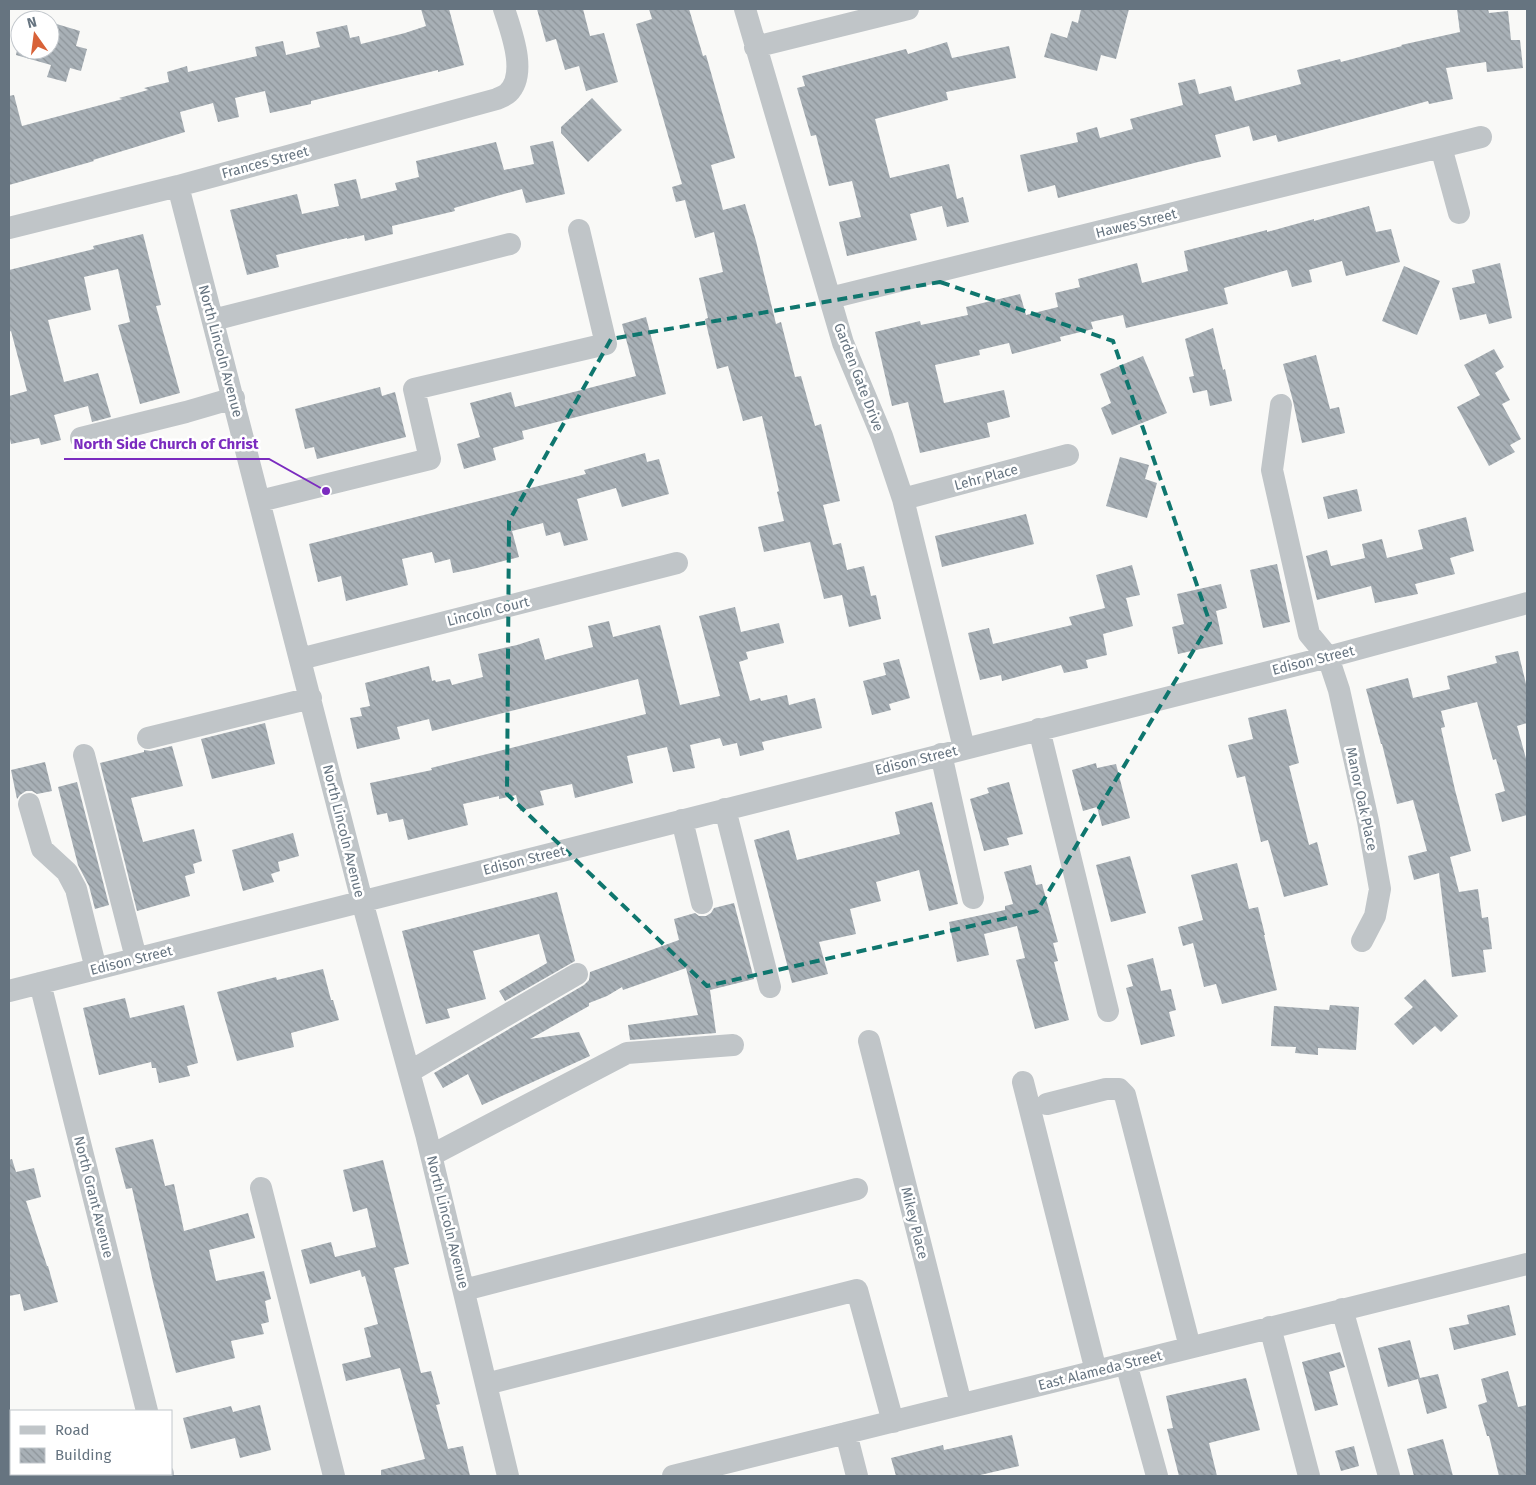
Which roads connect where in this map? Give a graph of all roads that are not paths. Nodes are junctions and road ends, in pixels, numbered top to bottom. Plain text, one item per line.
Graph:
1 (504, 9) edge
2 (744, 9) edge
3 (908, 9) edge
4 (755, 47) junction
5 (1481, 137) dead end
6 (1441, 147) junction
7 (178, 186) junction
8 (1459, 213) dead end
9 (9, 228) edge
10 (579, 230) dead end
11 (510, 244) dead end
12 (830, 298) junction
13 (213, 320) junction
14 (234, 398) junction
15 (1280, 405) dead end
16 (81, 438) dead end
17 (1068, 455) dead end
18 (903, 499) junction
19 (260, 501) junction
20 (676, 563) dead end
21 (1527, 603) edge
22 (1328, 657) junction
23 (300, 659) junction
24 (311, 698) junction
25 (1039, 729) junction
26 (148, 738) dead end
27 (964, 748) junction
28 (941, 754) junction
29 (84, 755) dead end
30 (29, 804) dead end
31 (725, 809) junction
32 (682, 820) junction
33 (973, 898) dead end
34 (362, 901) junction
35 (702, 903) dead end
36 (1362, 941) dead end
37 (136, 958) junction
38 (96, 969) junction
39 (577, 974) dead end
40 (40, 983) junction
41 (770, 987) dead end
42 (9, 991) edge
43 (1108, 1011) dead end
44 (869, 1041) dead end
45 (733, 1045) dead end
46 (409, 1072) junction
47 (1023, 1082) dead end
48 (1046, 1104) dead end
49 (432, 1155) junction
50 (261, 1188) dead end
51 (857, 1189) dead end
52 (1527, 1264) edge
53 (464, 1290) junction
54 (1342, 1309) junction
55 (1270, 1327) junction
56 (1190, 1347) junction
57 (1126, 1363) junction
58 (1096, 1371) junction
59 (486, 1384) junction
60 (961, 1404) junction
61 (147, 1410) edge
62 (892, 1422) junction
63 (846, 1434) junction
64 (334, 1476) edge
65 (508, 1476) edge
66 (673, 1476) edge
67 (857, 1476) edge
68 (1157, 1476) edge
69 (1309, 1476) edge
70 (1389, 1476) edge

1 - 7 street, Frances Street
2 - 4 street, Garden Gate Drive
3 - 4 street
4 - 12 street, Garden Gate Drive
5 - 6 street, Hawes Street
6 - 8 street
6 - 12 street, Hawes Street
7 - 9 street, Frances Street
7 - 13 street, North Lincoln Avenue
10 - 19 street
11 - 13 street
12 - 18 street, Garden Gate Drive
13 - 14 street, North Lincoln Avenue
14 - 16 street
14 - 19 street, North Lincoln Avenue
15 - 22 street
17 - 18 street, Lehr Place
18 - 27 street, Garden Gate Drive
19 - 23 street, North Lincoln Avenue
20 - 23 street, Lincoln Court
21 - 22 street, Edison Street
22 - 25 street, Edison Street
22 - 36 street, Manor Oak Place
23 - 24 street, North Lincoln Avenue
24 - 26 street
24 - 34 street, North Lincoln Avenue
25 - 27 street, Edison Street
25 - 43 street
27 - 28 street, Edison Street
28 - 31 street, Edison Street
28 - 33 street
29 - 37 street
30 - 38 street
31 - 32 street, Edison Street
31 - 41 street
32 - 34 street, Edison Street
32 - 35 street
34 - 37 street, Edison Street
34 - 46 street, North Lincoln Avenue
37 - 38 street, Edison Street
38 - 40 street, Edison Street
39 - 46 street
40 - 42 street, Edison Street
40 - 61 street, North Grant Avenue
44 - 60 street, Mikey Place
45 - 49 street
46 - 49 street, North Lincoln Avenue
47 - 58 street
48 - 56 street
49 - 53 street, North Lincoln Avenue
50 - 64 street
51 - 53 street
52 - 54 street, East Alameda Street
53 - 59 street, North Lincoln Avenue
54 - 55 street, East Alameda Street
54 - 70 street
55 - 56 street, East Alameda Street
55 - 69 street
56 - 57 street, East Alameda Street
57 - 58 street, East Alameda Street
57 - 68 street
58 - 60 street, East Alameda Street
59 - 62 street
59 - 65 street, North Lincoln Avenue
60 - 62 street, East Alameda Street
62 - 63 street, East Alameda Street
63 - 66 street, East Alameda Street
63 - 67 street

